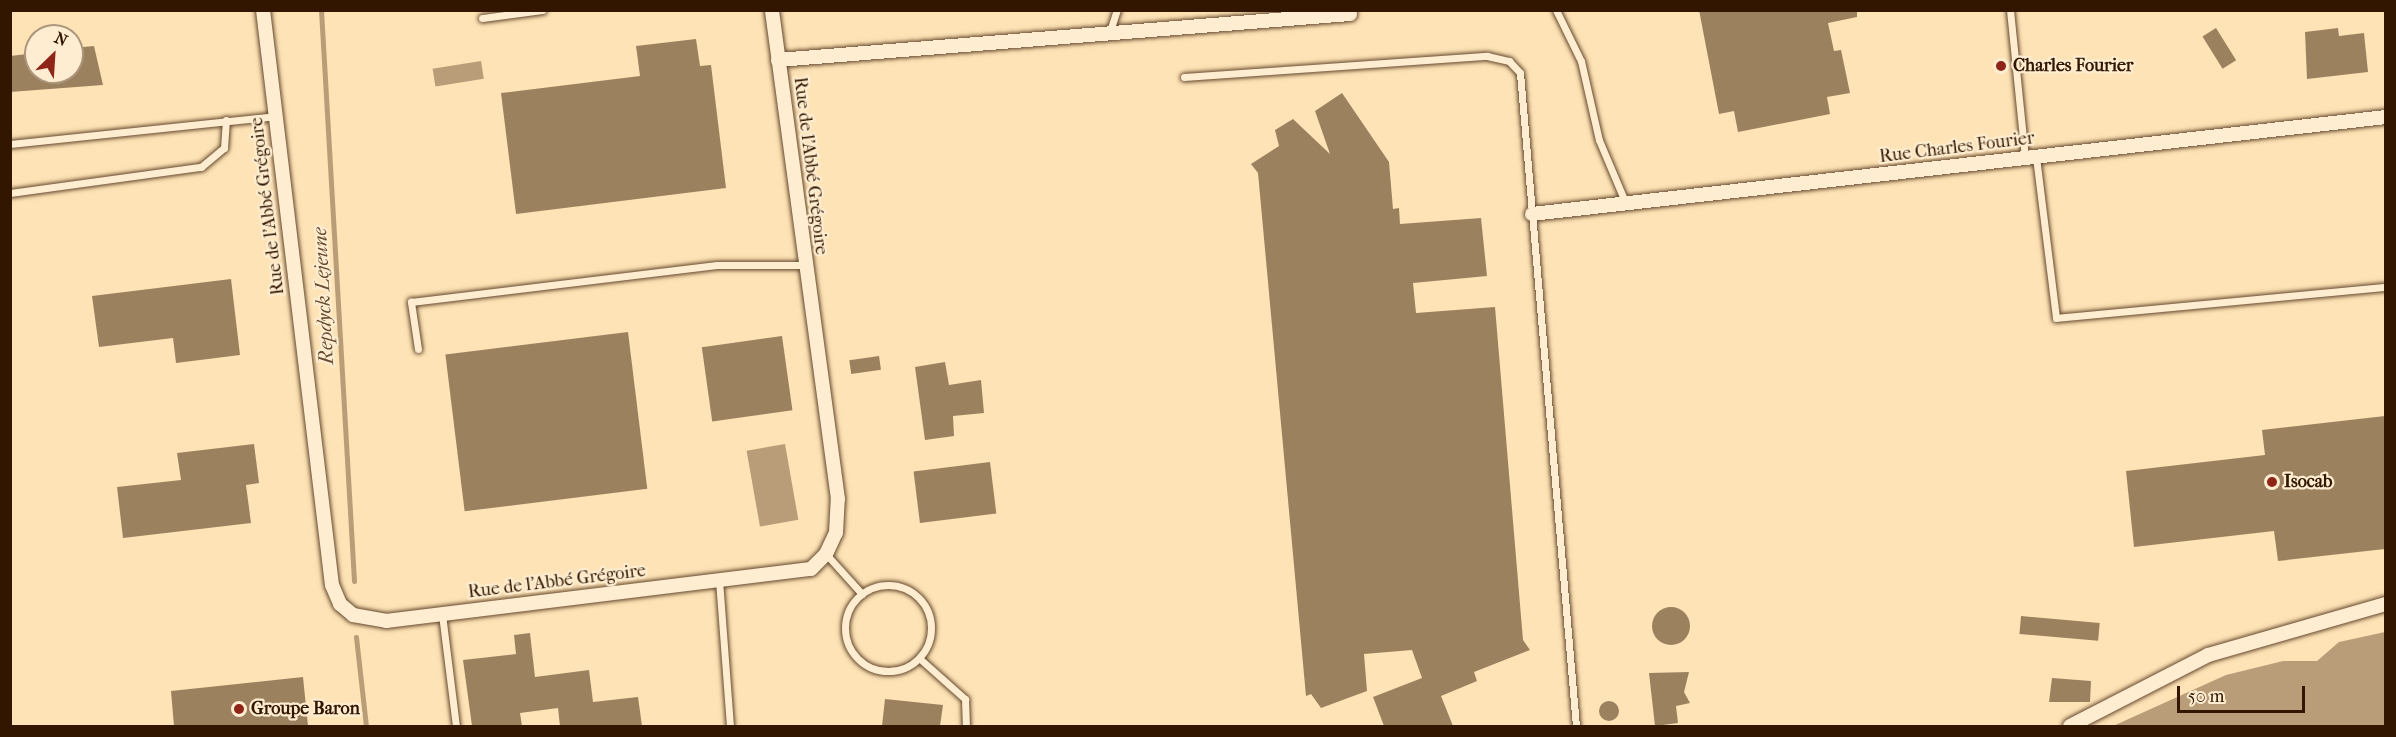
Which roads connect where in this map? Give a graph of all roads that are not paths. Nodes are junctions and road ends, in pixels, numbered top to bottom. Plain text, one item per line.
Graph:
1 (262, 10) edge
2 (542, 10) edge
3 (772, 10) edge
4 (1118, 10) edge
5 (1556, 10) edge
6 (2010, 10) edge
7 (1350, 14) dead end
8 (482, 18) dead end
9 (1109, 33) junction
10 (778, 60) junction
11 (1184, 77) dead end
12 (275, 116) junction
13 (2385, 117) edge
14 (226, 120) junction
15 (10, 144) edge
16 (2030, 158) junction
17 (10, 193) edge
18 (1626, 204) junction
19 (1532, 214) junction
20 (804, 265) junction
21 (2385, 287) edge
22 (418, 349) dead end
23 (826, 554) junction
24 (720, 580) junction
25 (862, 594) junction
26 (2385, 604) edge
27 (442, 614) junction
28 (919, 658) junction
29 (456, 726) edge
30 (730, 726) edge
31 (966, 726) edge
32 (1576, 726) edge
33 (2070, 726) edge

1 - 12 street, Rue de l'Abbé Grégoire
2 - 8 lane
3 - 10 street, Rue de l'Abbé Grégoire
4 - 9 lane
5 - 18 lane
6 - 16 lane
7 - 9 street
9 - 10 street
10 - 20 street, Rue de l'Abbé Grégoire
11 - 19 lane
12 - 14 lane
12 - 27 street, Rue de l'Abbé Grégoire
13 - 16 street, Rue Charles Fourier
14 - 15 lane
14 - 17 lane
16 - 18 street, Rue Charles Fourier
16 - 21 lane
18 - 19 street, Rue Charles Fourier
19 - 32 lane
20 - 22 lane
20 - 23 street, Rue de l'Abbé Grégoire
23 - 24 street, Rue de l'Abbé Grégoire
23 - 25 lane
24 - 27 street, Rue de l'Abbé Grégoire
24 - 30 lane
25 - 28 lane
25 - 28 lane
26 - 33 street
27 - 29 lane
28 - 31 lane

